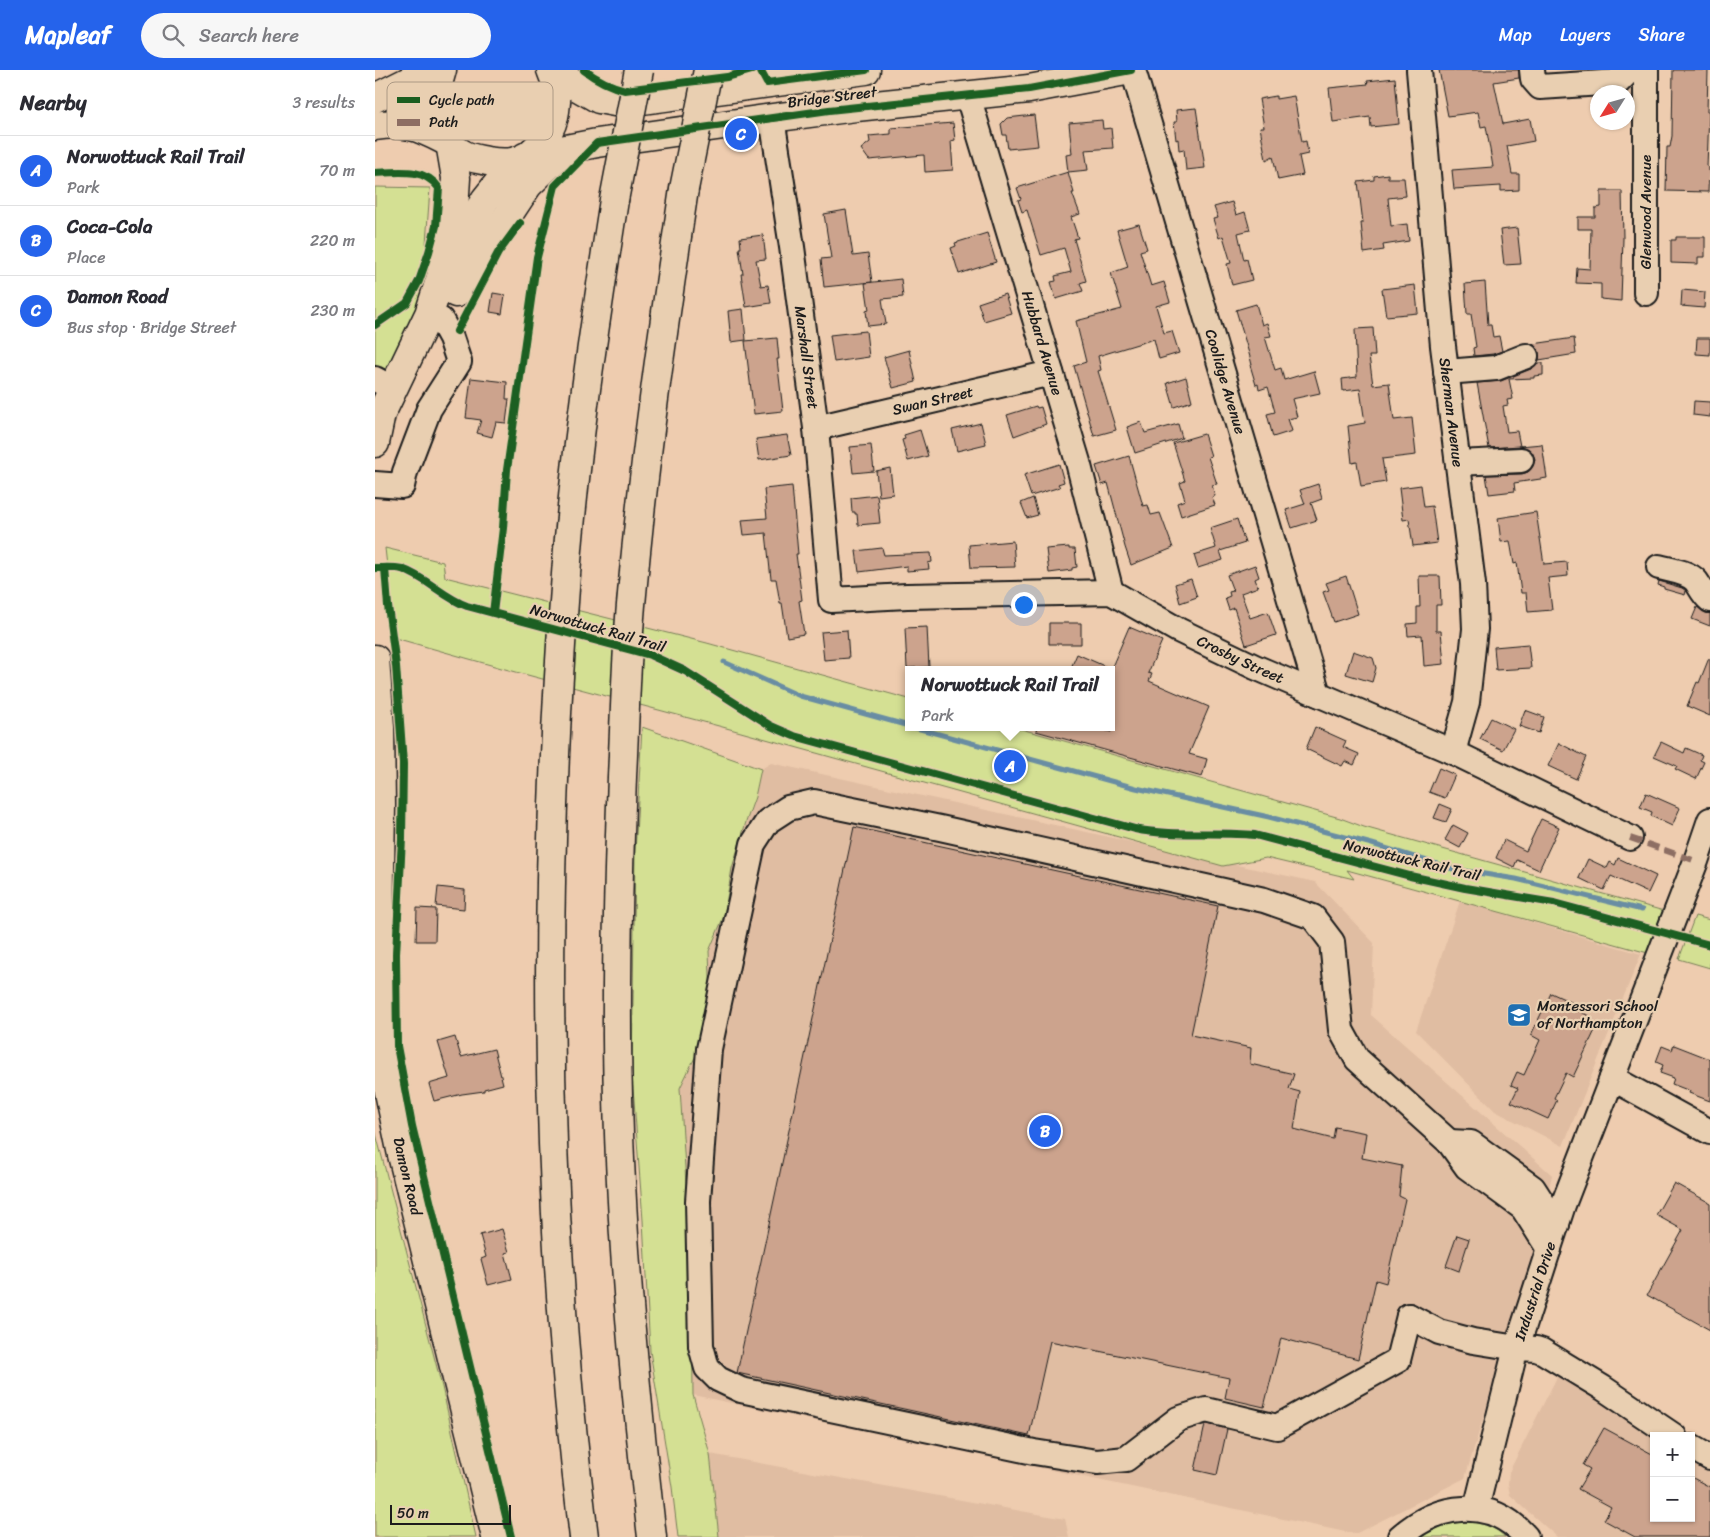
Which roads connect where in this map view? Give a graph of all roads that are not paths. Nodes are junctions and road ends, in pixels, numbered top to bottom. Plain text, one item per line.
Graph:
1 (431, 70) edge
2 (551, 70) edge
3 (556, 70) edge
4 (639, 70) edge
5 (708, 70) edge
6 (866, 70) edge
7 (879, 70) edge
8 (1132, 70) edge
9 (1419, 70) edge
10 (1623, 70) edge
11 (1646, 70) edge
12 (1536, 79) edge
13 (407, 82) edge
14 (387, 92) edge
15 (968, 96) junction
16 (375, 98) edge
17 (829, 110) junction
18 (773, 118) junction
19 (553, 122) edge
20 (444, 140) edge
21 (448, 140) edge
22 (542, 140) edge
23 (450, 143) junction
24 (563, 150) junction
25 (521, 159) junction
26 (457, 290) junction
27 (1646, 294) dead end
28 (441, 320) junction
29 (1526, 356) dead end
30 (1446, 372) junction
31 (1051, 373) junction
32 (391, 378) edge
33 (816, 428) junction
34 (375, 443) edge
35 (1521, 460) dead end
36 (1458, 463) junction
37 (375, 484) edge
38 (1659, 567) dead end
39 (1111, 592) junction
40 (1710, 600) edge
41 (375, 659) edge
42 (1318, 694) junction
43 (1453, 752) junction
44 (1710, 820) edge
45 (378, 824) edge
46 (1630, 838) dead end
47 (376, 988) edge
48 (1612, 1078) junction
49 (1710, 1132) edge
50 (1505, 1181) junction
51 (1557, 1225) junction
52 (1549, 1249) junction
53 (1517, 1348) junction
54 (1667, 1432) edge
55 (1695, 1449) edge
56 (1710, 1458) edge
57 (1475, 1509) junction
58 (496, 1537) edge
59 (584, 1537) edge
60 (652, 1537) edge
61 (1400, 1537) edge
62 (1526, 1537) edge

1 - 13 main road
2 - 19 main road
3 - 6 main road, Bridge Street
4 - 59 main road, bridge
5 - 60 main road, bridge
7 - 17 main road
8 - 15 main road, Bridge Street
8 - 42 street, Coolidge Avenue
9 - 30 street, Sherman Avenue
10 - 12 street
11 - 27 street, Glenwood Avenue
14 - 16 main road
15 - 17 main road, Bridge Street
15 - 31 street, Hubbard Avenue
17 - 18 main road, Bridge Street
18 - 24 main road, Bridge Street
18 - 33 street, Marshall Street
20 - 23 main road
21 - 23 main road
22 - 25 main road
23 - 25 main road, Bridge Street
23 - 32 main road
24 - 25 main road, Bridge Street
24 - 26 main road
25 - 26 main road
26 - 28 main road
28 - 32 main road
28 - 37 street
29 - 30 street
30 - 36 street, Sherman Avenue
31 - 33 street, Swan Street
31 - 39 street, Hubbard Avenue
32 - 34 main road
33 - 39 street, Marshall Street
35 - 36 street
36 - 43 street, Sherman Avenue
38 - 40 street
39 - 42 street, Crosby Street
41 - 45 main road, Damon Road
42 - 43 street, Crosby Street
43 - 46 street, Crosby Street
44 - 48 street, Industrial Drive
45 - 47 main road, Damon Road
47 - 58 main road, Damon Road
48 - 49 street
48 - 51 street, Industrial Drive
50 - 51 street
50 - 52 street
50 - 53 street
51 - 52 street, Industrial Drive
52 - 53 street, Industrial Drive
53 - 54 street
53 - 57 street, Industrial Drive
55 - 56 street
57 - 61 street
57 - 62 street

